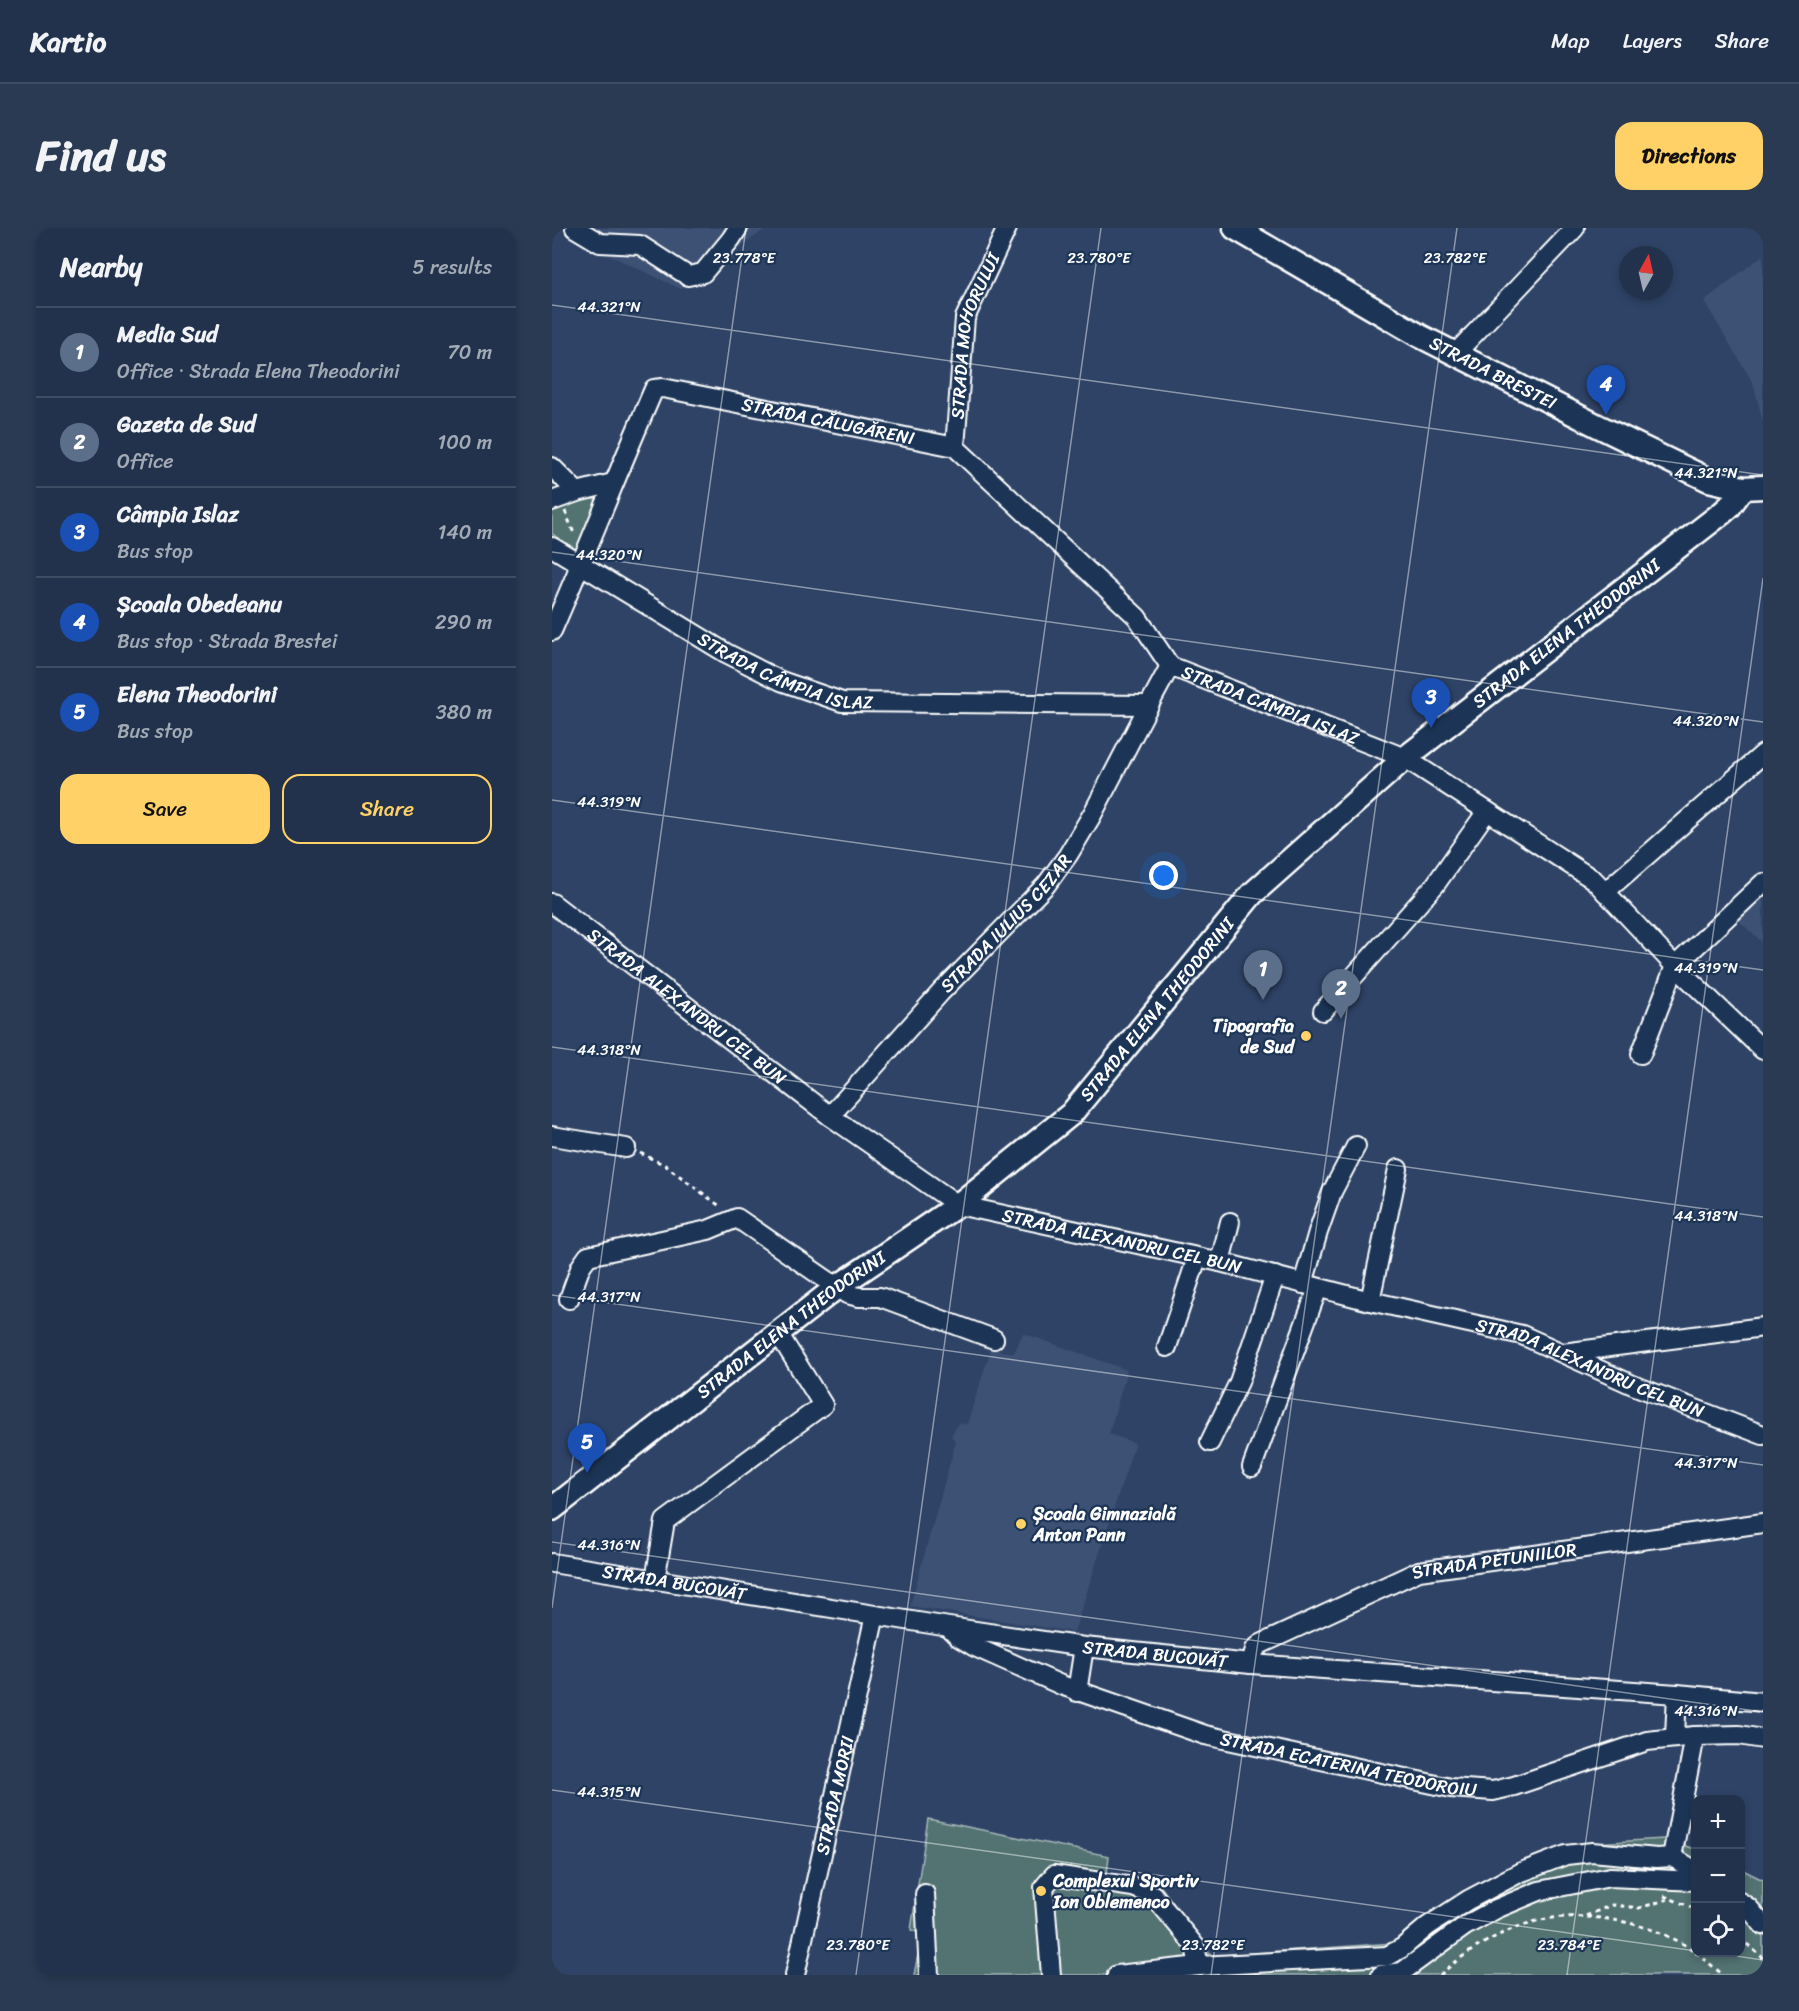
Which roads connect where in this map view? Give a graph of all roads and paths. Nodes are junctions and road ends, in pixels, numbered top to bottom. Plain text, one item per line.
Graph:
1 (575, 228) edge
2 (738, 228) edge
3 (1007, 228) edge
4 (1235, 228) edge
5 (1575, 228) edge
6 (1455, 354) junction
7 (954, 447) junction
8 (552, 467) edge
9 (613, 483) junction
10 (1753, 488) edge
11 (563, 497) edge
12 (552, 547) edge
13 (582, 563) junction
14 (552, 631) edge
15 (1170, 666) junction
16 (1149, 705) junction
17 (1763, 754) edge
18 (1405, 759) junction
19 (1487, 811) junction
20 (1763, 883) edge
21 (1605, 892) junction
22 (552, 903) edge
23 (1675, 966) junction
24 (1323, 1011) dead end
25 (1763, 1050) edge
26 (1641, 1054) dead end
27 (830, 1116) junction
28 (552, 1136) edge
29 (1356, 1146) dead end
30 (626, 1148) joint
31 (1398, 1169) dead end
32 (958, 1205) junction
33 (737, 1218) junction
34 (1230, 1222) dead end
35 (1197, 1258) junction
36 (1220, 1262) junction
37 (1275, 1276) junction
38 (1311, 1286) junction
39 (837, 1287) junction
40 (569, 1299) dead end
41 (1370, 1301) junction
42 (1763, 1327) edge
43 (778, 1333) junction
44 (994, 1339) dead end
45 (1167, 1347) dead end
46 (1563, 1353) junction
47 (1763, 1435) edge
48 (1210, 1442) dead end
49 (1252, 1467) dead end
50 (552, 1509) edge
51 (1763, 1523) edge
52 (552, 1563) edge
53 (655, 1580) junction
54 (875, 1615) junction
55 (949, 1628) junction
56 (1084, 1647) junction
57 (1251, 1664) junction
58 (1077, 1692) junction
59 (1677, 1694) junction
60 (1763, 1702) edge
61 (1695, 1736) junction
62 (1675, 1737) junction
63 (1763, 1740) edge
64 (1672, 1857) junction
65 (1691, 1869) edge
66 (1691, 1881) edge
67 (925, 1894) dead end
68 (1742, 1903) edge
69 (1691, 1907) edge
70 (1584, 1917) junction
71 (1763, 1925) edge
72 (1745, 1942) edge
73 (1691, 1949) edge
74 (1702, 1957) edge
75 (1763, 1958) edge
76 (1199, 1966) junction
77 (795, 1975) edge
78 (929, 1975) edge
79 (1051, 1975) edge
80 (1117, 1975) edge
81 (1381, 1975) edge
82 (1440, 1975) edge
83 (1723, 1975) edge

1 - 2 street
3 - 7 street, STRADA MOHORULUI
4 - 6 main road, STRADA BRESTEI
5 - 6 street
6 - 10 main road, STRADA BRESTEI
7 - 9 street, STRADA CĂLUGĂRENI
7 - 15 street
8 - 11 street
9 - 11 street
9 - 13 street, STRADA CĂLUGĂRENI
10 - 18 main road, STRADA ELENA THEODORINI
11 - 13 path
12 - 13 street, STRADA CÂMPIA ISLAZ
13 - 14 street, STRADA CĂLUGĂRENI
13 - 16 street, STRADA CÂMPIA ISLAZ
15 - 16 street, STRADA CÂMPIA ISLAZ
15 - 18 street, STRADA CÂMPIA ISLAZ
16 - 27 street, STRADA IULIUS CEZAR
17 - 21 street
18 - 19 street, STRADA CÂMPIA ISLAZ
18 - 32 main road, STRADA ELENA THEODORINI
19 - 21 street, STRADA CÂMPIA ISLAZ
19 - 24 street
20 - 23 street
21 - 23 street, STRADA CÂMPIA ISLAZ
22 - 27 street, STRADA ALEXANDRU CEL BUN
23 - 25 street, STRADA CÂMPIA ISLAZ
23 - 26 street
27 - 32 street, STRADA ALEXANDRU CEL BUN
28 - 30 street
29 - 38 street
30 - 33 path
31 - 41 street
32 - 35 street, STRADA ALEXANDRU CEL BUN
32 - 39 main road, STRADA ELENA THEODORINI
33 - 39 street
33 - 40 street
34 - 36 street
35 - 36 street, STRADA ALEXANDRU CEL BUN
35 - 45 street
36 - 37 street, STRADA ALEXANDRU CEL BUN
37 - 38 street, STRADA ALEXANDRU CEL BUN
37 - 48 street
38 - 41 street, STRADA ALEXANDRU CEL BUN
38 - 49 street
39 - 43 main road, STRADA ELENA THEODORINI
39 - 44 street
41 - 46 street, STRADA ALEXANDRU CEL BUN
42 - 46 street
43 - 50 main road, STRADA ELENA THEODORINI
43 - 53 street
46 - 47 street, STRADA ALEXANDRU CEL BUN
51 - 57 street, STRADA PETUNIILOR
52 - 53 street, STRADA BUCOVĂȚ
53 - 54 street, STRADA BUCOVĂȚ
54 - 55 street, STRADA BUCOVĂȚ
54 - 77 street, STRADA MORII
55 - 56 street, STRADA BUCOVĂȚ
55 - 58 street, STRADA ECATERINA TEODOROIU
56 - 57 street, STRADA BUCOVĂȚ
56 - 58 street
57 - 59 street, STRADA BUCOVĂȚ
58 - 62 street, STRADA ECATERINA TEODOROIU
59 - 60 street, STRADA BUCOVĂȚ
59 - 62 street
61 - 62 street, STRADA ECATERINA TEODOROIU
61 - 63 street, STRADA ECATERINA TEODOROIU
61 - 64 street
64 - 65 street
64 - 76 street
66 - 81 street
67 - 78 street
68 - 71 street
69 - 70 path
70 - 73 path
70 - 82 path
72 - 75 path
74 - 83 path
76 - 79 street
76 - 80 street

